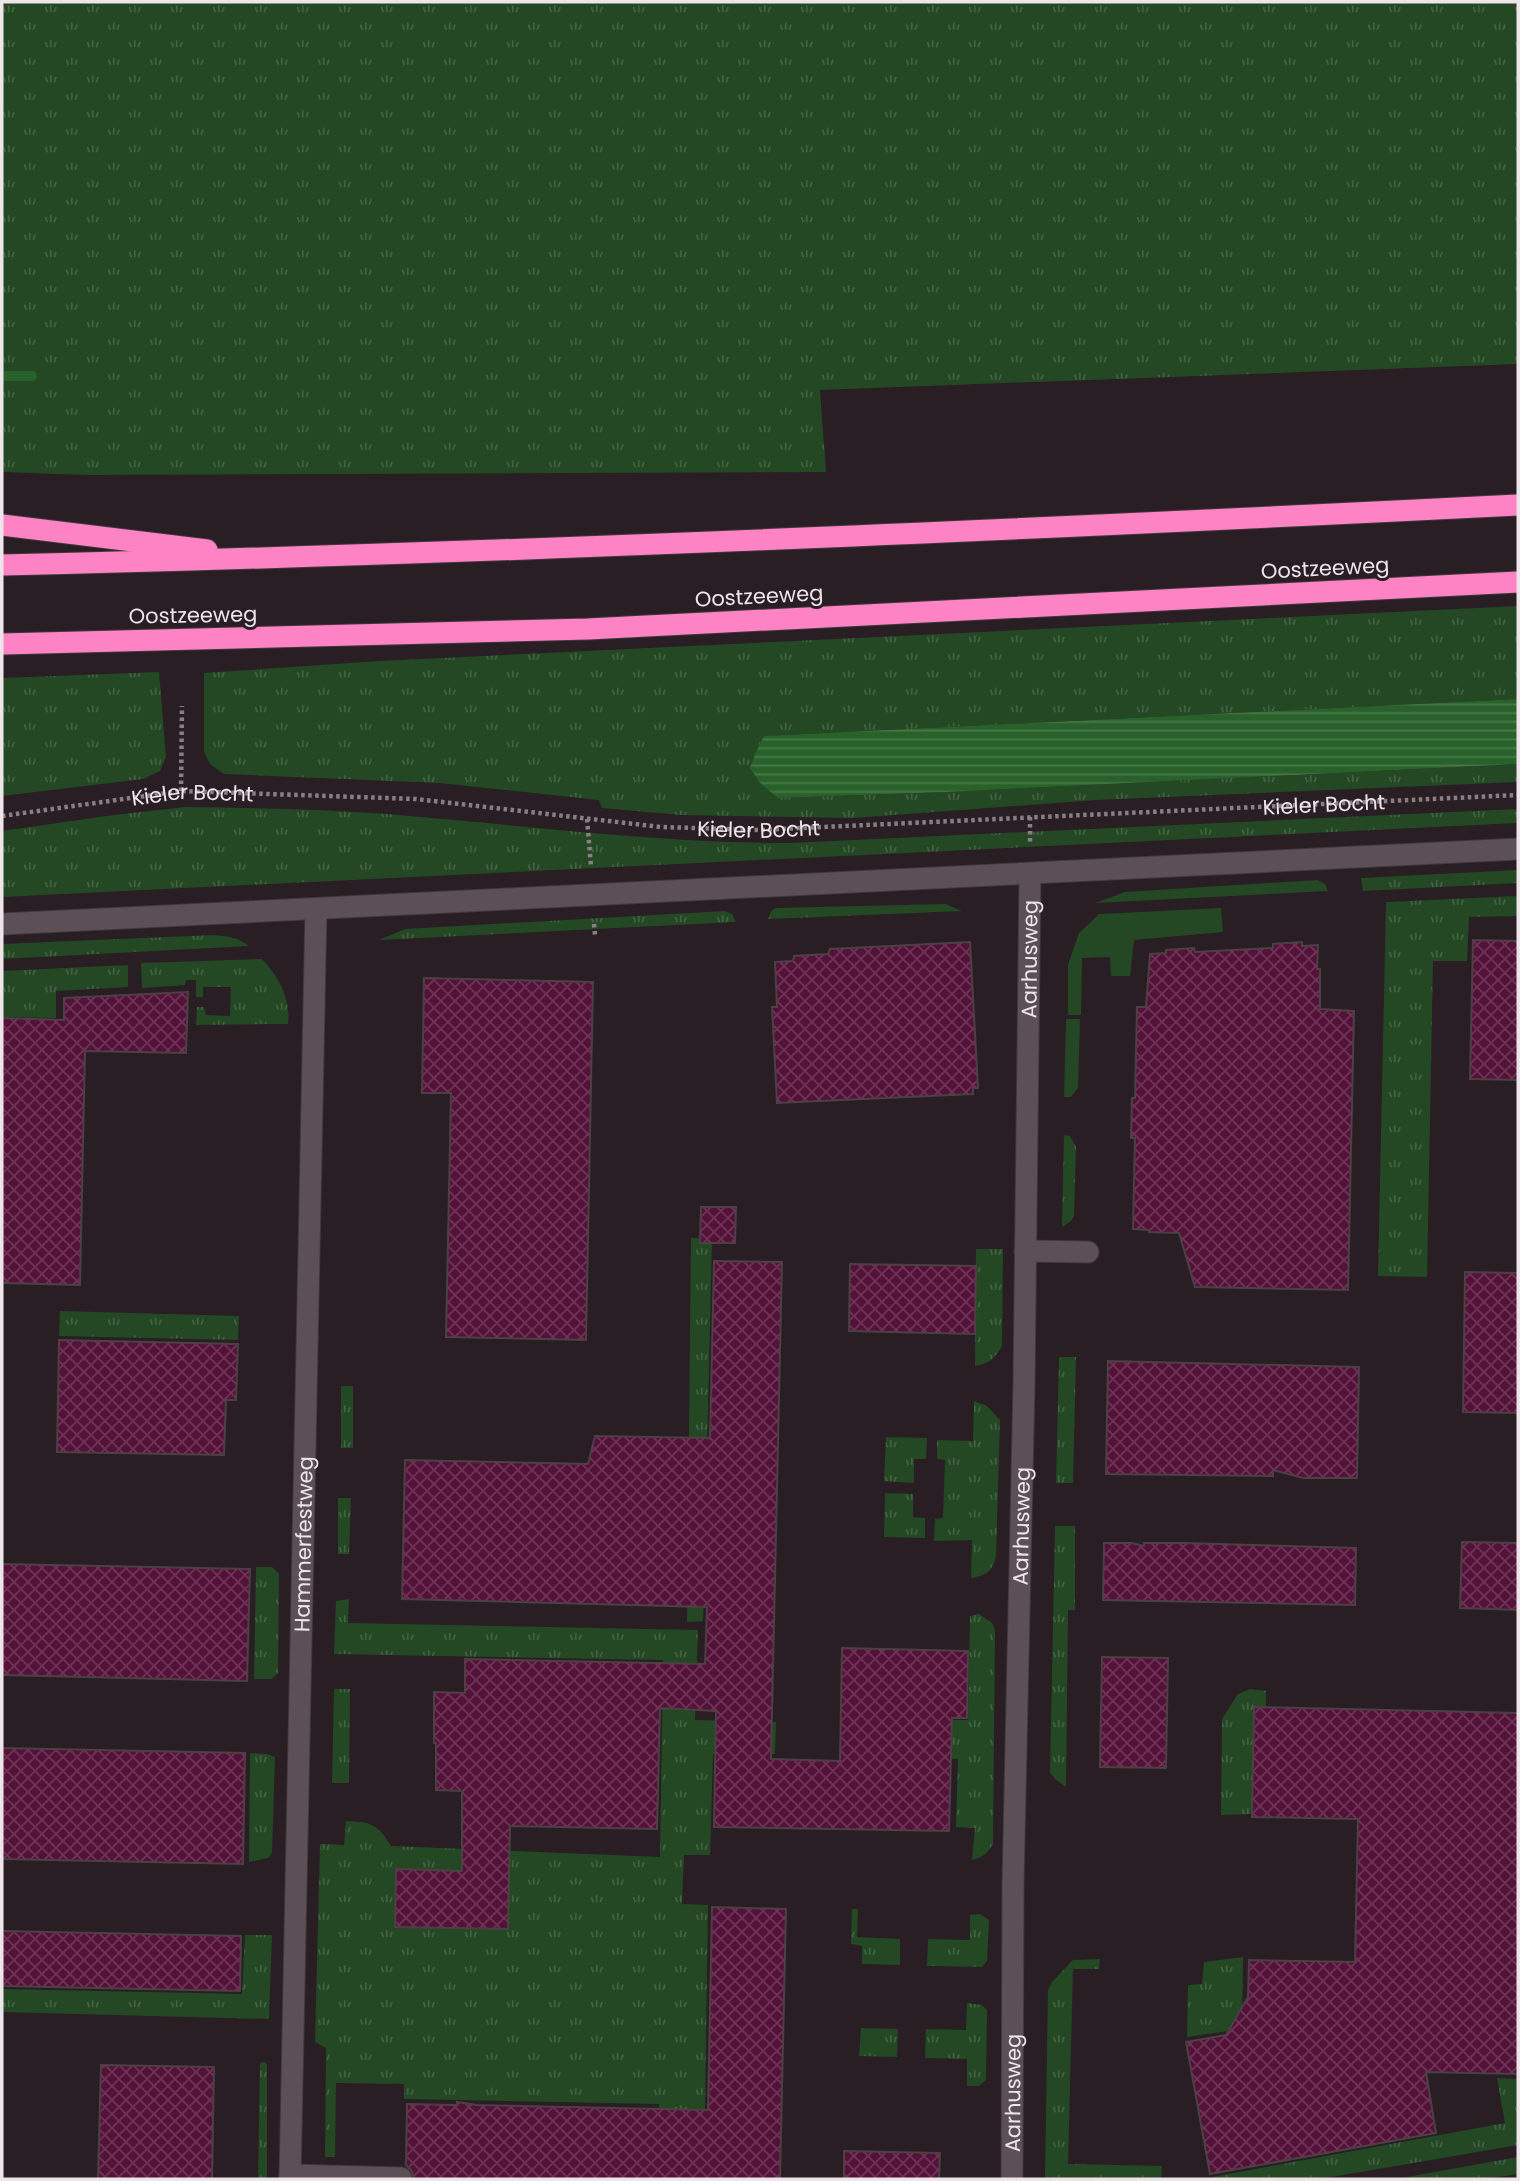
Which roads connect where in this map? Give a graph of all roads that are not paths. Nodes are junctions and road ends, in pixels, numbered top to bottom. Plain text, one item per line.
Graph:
1 (1518, 505) edge
2 (2, 525) edge
3 (278, 559) junction
4 (2, 565) edge
5 (1518, 582) edge
6 (2, 644) edge
7 (1518, 849) edge
8 (1030, 874) junction
9 (316, 909) junction
10 (2, 924) edge
11 (1025, 1251) junction
12 (1088, 1252) dead end
13 (290, 2177) edge
14 (401, 2178) edge
15 (1012, 2179) edge

1 - 3 highway
2 - 3 highway
3 - 4 highway
5 - 6 highway, Oostzeeweg
7 - 8 street
8 - 9 street
8 - 11 street, Aarhusweg
9 - 10 street
9 - 13 street, Hammerfestweg
11 - 12 street
11 - 15 street, Aarhusweg
13 - 14 street

